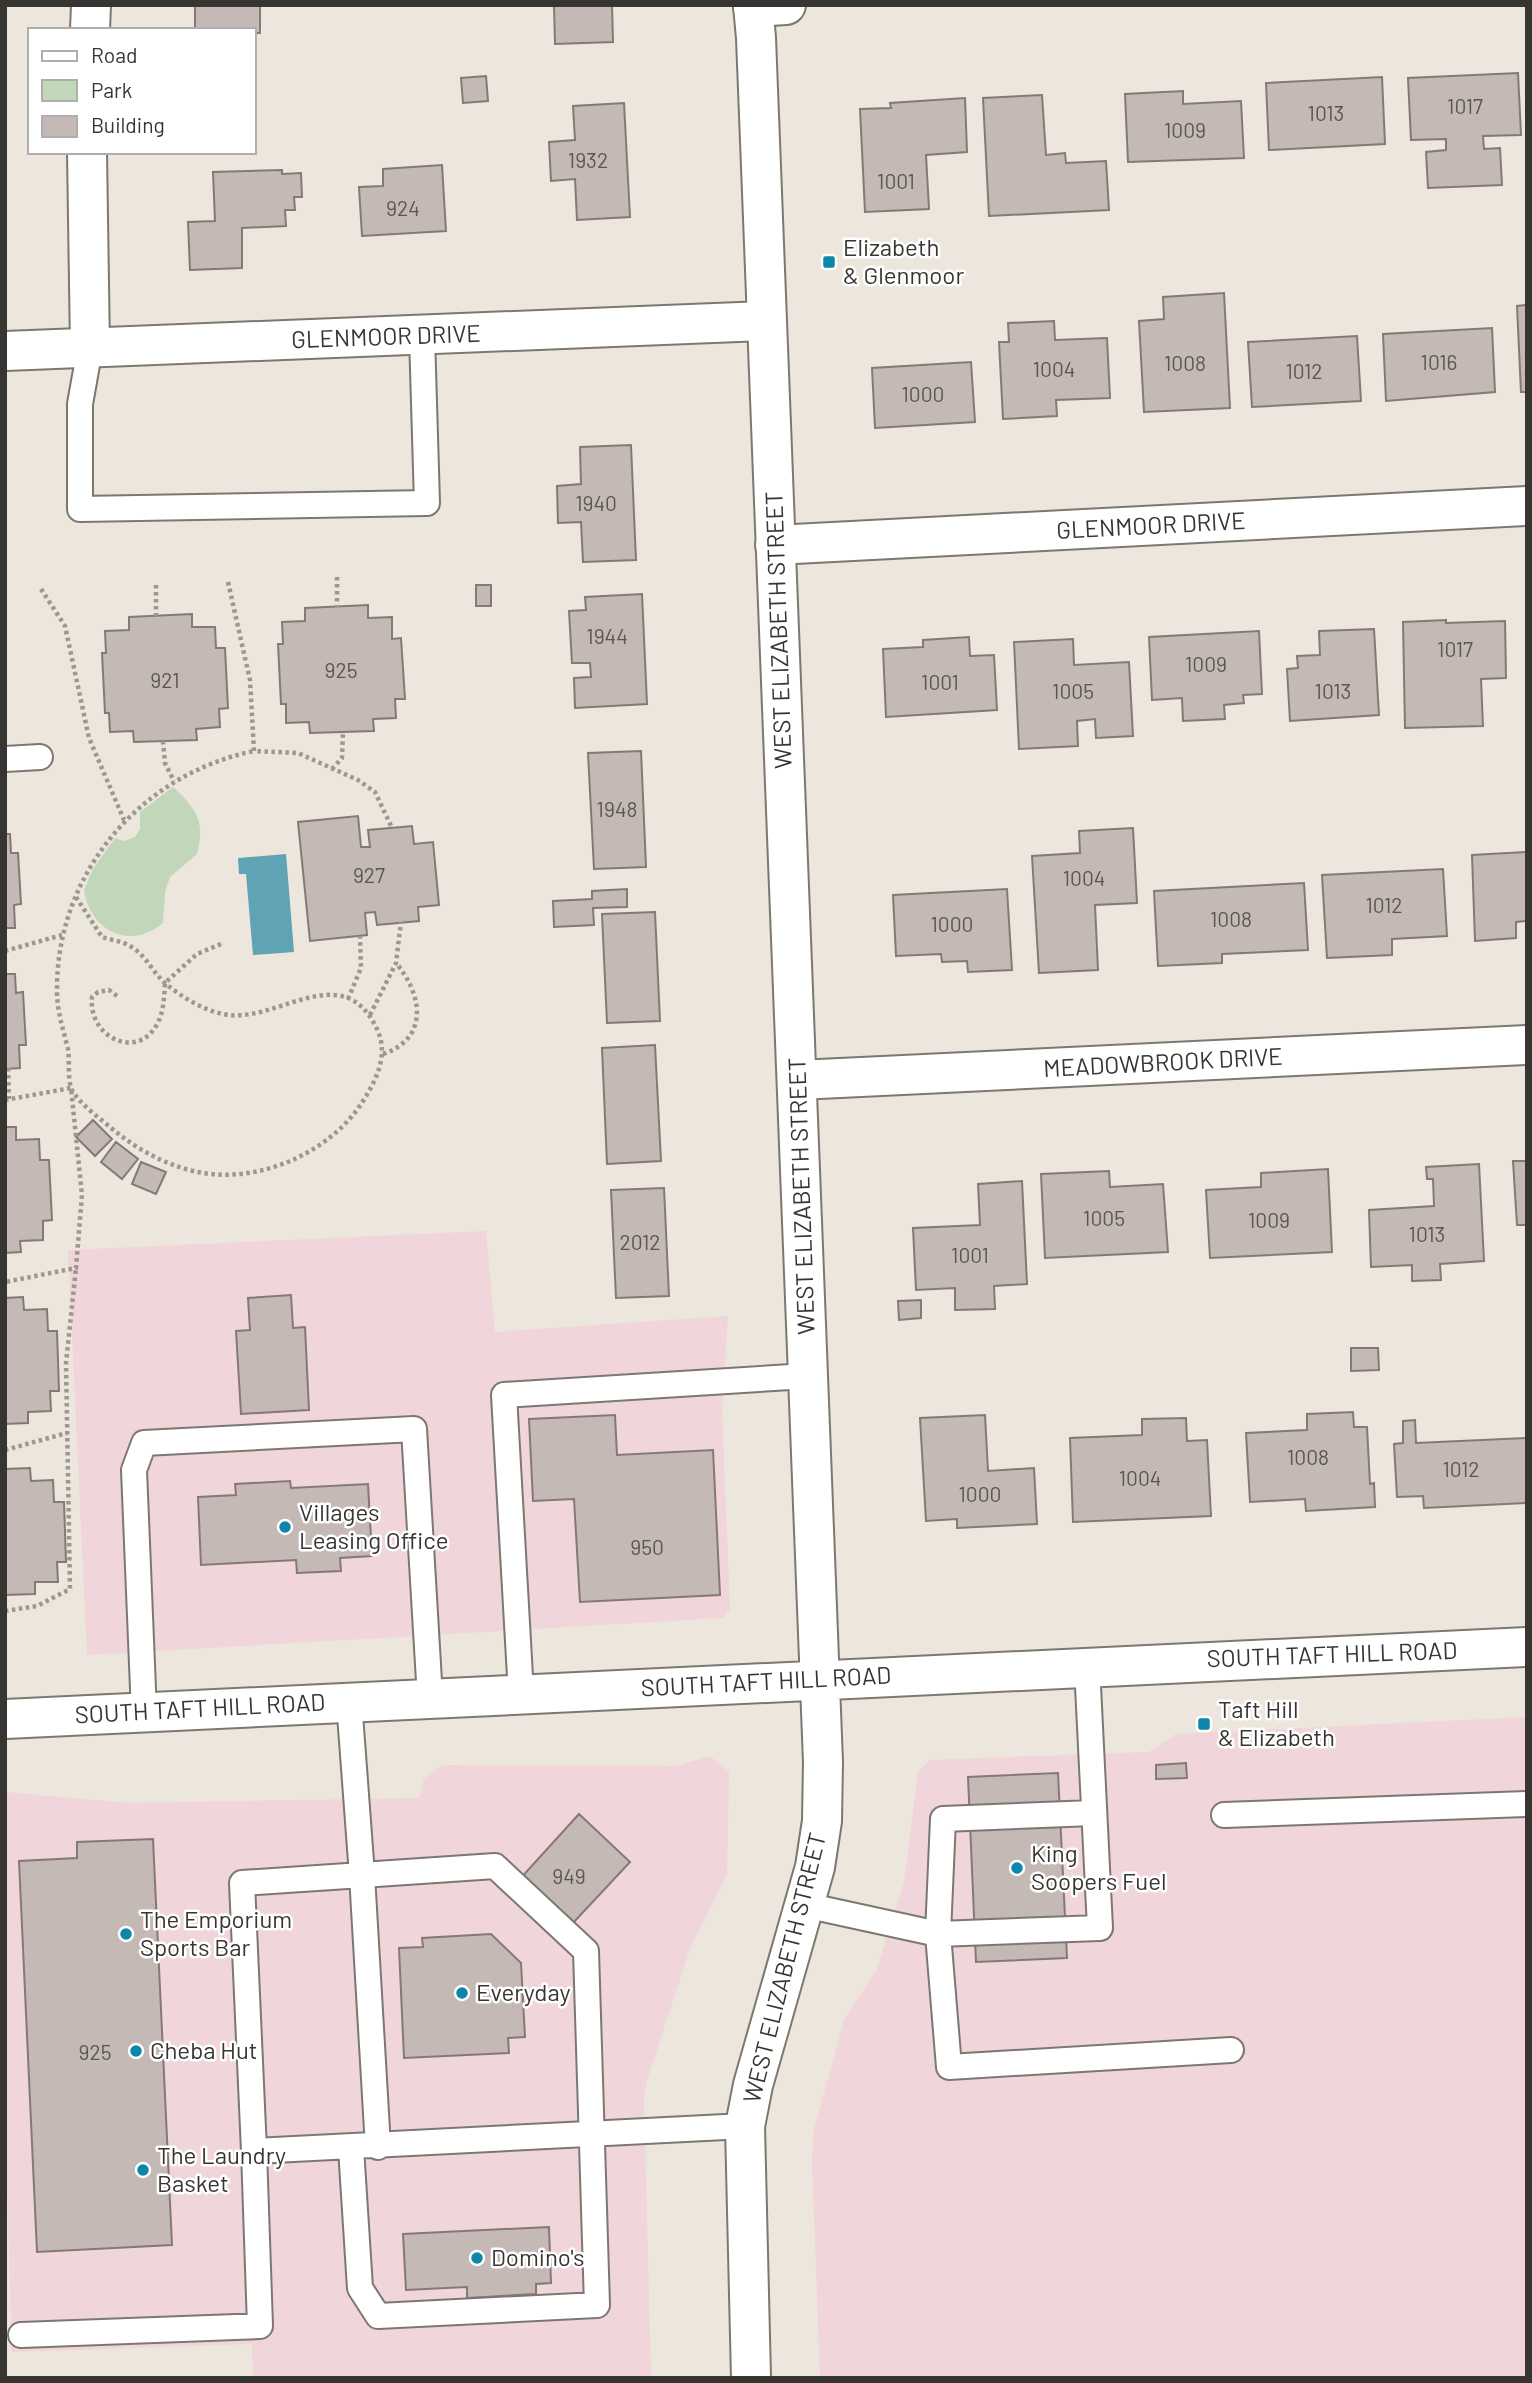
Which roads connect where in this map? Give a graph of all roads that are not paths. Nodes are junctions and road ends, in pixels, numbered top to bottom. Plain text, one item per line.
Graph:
1 (91, 5) edge
2 (764, 6) edge
3 (90, 28) edge
4 (87, 154) edge
5 (766, 321) junction
6 (422, 336) junction
7 (90, 348) junction
8 (5, 351) edge
9 (1527, 506) edge
10 (775, 545) junction
11 (40, 757) dead end
12 (5, 759) edge
13 (1527, 1045) edge
14 (798, 1080) junction
15 (807, 1376) junction
16 (1527, 1647) edge
17 (1087, 1666) junction
18 (822, 1681) junction
19 (521, 1694) junction
20 (430, 1698) junction
21 (349, 1701) junction
22 (144, 1713) junction
23 (5, 1719) edge
24 (1527, 1804) edge
25 (1094, 1813) junction
26 (1224, 1815) dead end
27 (362, 1875) junction
28 (805, 1905) junction
29 (938, 1934) junction
30 (1231, 2050) dead end
31 (745, 2126) junction
32 (591, 2135) junction
33 (378, 2147) junction
34 (351, 2148) junction
35 (254, 2151) junction
36 (21, 2335) dead end
37 (751, 2378) edge

1 - 3 main road
2 - 5 main road, WEST ELIZABETH STREET
4 - 7 main road
5 - 6 main road, GLENMOOR DRIVE
5 - 10 main road, WEST ELIZABETH STREET
6 - 7 main road, GLENMOOR DRIVE
6 - 7 lane
7 - 8 main road, GLENMOOR DRIVE
9 - 10 main road, GLENMOOR DRIVE
10 - 14 main road, WEST ELIZABETH STREET
11 - 12 lane
13 - 14 main road, MEADOWBROOK DRIVE
14 - 15 main road, WEST ELIZABETH STREET
15 - 18 main road, WEST ELIZABETH STREET
15 - 19 lane
16 - 17 main road, SOUTH TAFT HILL ROAD
17 - 18 main road, SOUTH TAFT HILL ROAD
17 - 25 lane
18 - 19 main road, SOUTH TAFT HILL ROAD
18 - 28 main road, WEST ELIZABETH STREET
19 - 20 main road, SOUTH TAFT HILL ROAD
20 - 21 main road, SOUTH TAFT HILL ROAD
20 - 22 lane
21 - 22 main road, SOUTH TAFT HILL ROAD
21 - 27 lane
22 - 23 main road, SOUTH TAFT HILL ROAD
24 - 26 lane
25 - 29 lane
25 - 29 lane
27 - 32 lane
27 - 33 lane
27 - 35 lane
28 - 29 lane
28 - 31 main road, WEST ELIZABETH STREET
29 - 30 lane
31 - 32 lane
31 - 37 main road, WEST ELIZABETH STREET
32 - 33 lane
32 - 34 lane
33 - 34 lane
34 - 35 lane
35 - 36 lane

